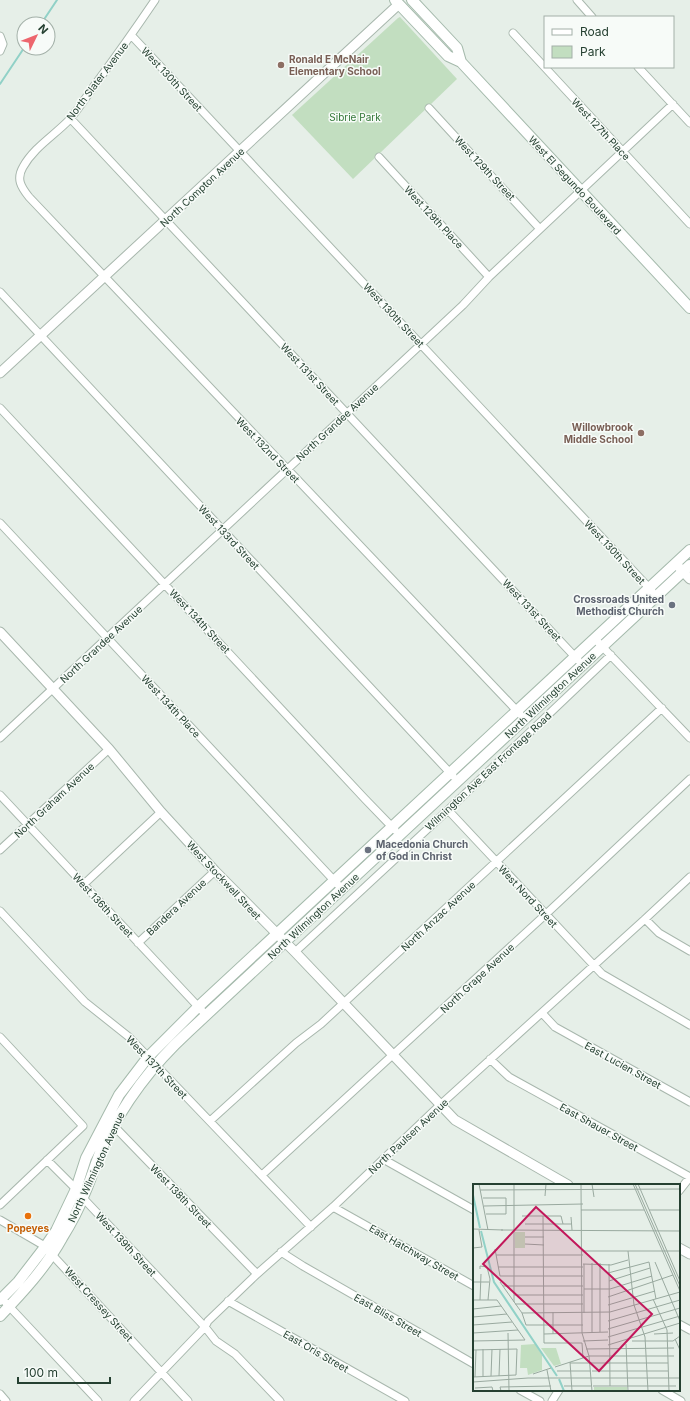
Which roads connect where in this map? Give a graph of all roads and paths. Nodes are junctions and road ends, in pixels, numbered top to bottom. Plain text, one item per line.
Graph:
1 (155, 0) edge
2 (412, 0) edge
3 (577, 0) edge
4 (399, 1) edge
5 (591, 16) edge
6 (513, 33) dead end
7 (131, 35) junction
8 (2, 38) edge
9 (0, 51) edge
10 (461, 62) junction
11 (544, 67) edge
12 (545, 68) edge
13 (639, 68) edge
14 (673, 104) junction
15 (429, 108) dead end
16 (70, 118) junction
17 (690, 123) edge
18 (241, 151) junction
19 (622, 152) junction
20 (379, 157) dead end
21 (20, 177) joint
22 (581, 191) junction
23 (166, 220) junction
24 (690, 224) edge
25 (540, 229) junction
26 (104, 277) junction
27 (489, 277) junction
28 (0, 292) edge
29 (690, 308) edge
30 (40, 336) junction
31 (421, 344) junction
32 (0, 373) edge
33 (0, 408) edge
34 (346, 413) junction
35 (287, 470) junction
36 (0, 523) edge
37 (222, 530) junction
38 (690, 550) edge
39 (683, 566) edge
40 (690, 579) edge
41 (165, 584) junction
42 (653, 592) junction
43 (0, 632) edge
44 (107, 638) junction
45 (599, 642) junction
46 (611, 655) junction
47 (579, 661) junction
48 (52, 689) junction
49 (662, 708) junction
50 (521, 715) junction
51 (0, 738) edge
52 (690, 738) edge
53 (109, 749) junction
54 (450, 773) junction
55 (690, 779) edge
56 (458, 781) junction
57 (0, 795) edge
58 (448, 810) junction
59 (161, 812) junction
60 (28, 824) junction
61 (396, 831) junction
62 (0, 850) edge
63 (496, 862) junction
64 (215, 871) junction
65 (690, 876) edge
66 (334, 881) junction
67 (83, 885) junction
68 (342, 889) junction
69 (0, 911) edge
70 (545, 914) junction
71 (645, 919) junction
72 (277, 935) junction
73 (138, 943) junction
74 (284, 943) junction
75 (690, 951) edge
76 (295, 952) junction
77 (594, 966) junction
78 (343, 1004) junction
79 (198, 1008) junction
80 (542, 1014) junction
81 (206, 1015) junction
82 (690, 1025) edge
83 (0, 1037) edge
84 (393, 1056) junction
85 (148, 1057) junction
86 (490, 1059) junction
87 (156, 1064) junction
88 (690, 1102) edge
89 (440, 1105) junction
90 (210, 1121) junction
91 (110, 1122) junction
92 (383, 1159) junction
93 (47, 1160) junction
94 (262, 1175) junction
95 (690, 1177) edge
96 (566, 1184) edge
97 (76, 1189) junction
98 (680, 1190) edge
99 (83, 1198) junction
100 (0, 1205) edge
101 (333, 1207) junction
102 (473, 1209) edge
103 (0, 1220) edge
104 (311, 1227) junction
105 (680, 1249) edge
106 (49, 1250) junction
107 (281, 1252) junction
108 (690, 1254) edge
109 (256, 1274) junction
110 (473, 1285) edge
111 (0, 1298) edge
112 (228, 1301) junction
113 (9, 1306) junction
114 (0, 1316) edge
115 (680, 1325) edge
116 (205, 1327) junction
117 (690, 1330) edge
118 (473, 1363) edge
119 (161, 1373) junction
120 (522, 1391) edge
121 (558, 1391) edge
122 (664, 1391) edge
123 (0, 1394) edge
124 (6, 1401) edge
125 (98, 1401) edge
126 (134, 1401) edge
127 (188, 1401) edge
128 (280, 1401) edge
129 (405, 1401) edge
130 (540, 1401) edge
131 (552, 1401) edge
132 (681, 1401) edge

1 - 7 street, North Slater Avenue
2 - 10 main road, West El Segundo Boulevard
3 - 5 street
4 - 10 main road, West El Segundo Boulevard
4 - 18 street, North Compton Avenue
6 - 11 street, West 127th Place
7 - 16 street, North Slater Avenue
7 - 18 street, West 130th Street
8 - 9 street
10 - 22 main road, West El Segundo Boulevard
12 - 19 street, West 127th Place
13 - 14 street
14 - 17 street
14 - 19 street, North Grandee Avenue
15 - 25 street, West 129th Street
16 - 21 street, North Slater Avenue
16 - 23 street, West 131st Street
18 - 23 street, North Compton Avenue
18 - 31 street, West 130th Street
19 - 22 street, North Grandee Avenue
19 - 24 street, West 127th Place
20 - 27 street, West 129th Place
21 - 26 street, West 132nd Street
22 - 25 street, North Grandee Avenue
22 - 29 main road, West El Segundo Boulevard
23 - 26 street, North Compton Avenue
23 - 34 street, West 131st Street
25 - 27 street, North Grandee Avenue
26 - 30 street, North Compton Avenue
26 - 35 street, West 132nd Street
27 - 31 street, North Grandee Avenue
28 - 30 street, West 133rd Street
30 - 32 street, North Compton Avenue
30 - 37 street, West 133rd Street
31 - 34 street, North Grandee Avenue
31 - 42 street, West 130th Street
33 - 41 street, West 134th Street
34 - 35 street, North Grandee Avenue
34 - 47 street, West 131st Street
35 - 37 street, North Grandee Avenue
35 - 50 street, West 132nd Street
36 - 44 street, West 134th Place
37 - 41 street, North Grandee Avenue
37 - 54 street, West 133rd Street
38 - 39 main road, North Wilmington Avenue
39 - 40 street
39 - 42 main road, North Wilmington Avenue
41 - 44 street, North Grandee Avenue
41 - 61 street, West 134th Street
42 - 45 main road, North Wilmington Avenue
43 - 48 street, West Stockwell Street
44 - 48 street, North Grandee Avenue
44 - 66 street, West 134th Place
45 - 46 street
45 - 47 main road, North Wilmington Avenue
46 - 49 street
46 - 58 street, Wilmington Ave East Frontage Road
47 - 50 main road, North Wilmington Avenue
48 - 51 street, North Grandee Avenue
48 - 53 street, West Stockwell Street
49 - 52 street
49 - 63 street, North Anzac Avenue
50 - 54 main road, North Wilmington Avenue
50 - 56 main road, North Wilmington Avenue
53 - 59 street, West Stockwell Street
53 - 60 street, North Graham Avenue
54 - 56 street, West 133rd Street
54 - 61 main road, North Wilmington Avenue
55 - 70 street, North Grape Avenue
56 - 61 main road, North Wilmington Avenue
57 - 60 street, West 136th Street
58 - 63 street, West Nord Street
58 - 76 street, Wilmington Ave East Frontage Road
59 - 64 street, West Stockwell Street
59 - 67 street
60 - 62 street, North Graham Avenue
60 - 67 street, West 136th Street
61 - 66 main road, North Wilmington Avenue
61 - 68 main road, North Wilmington Avenue
63 - 70 street, West Nord Street
63 - 78 street, North Anzac Avenue
64 - 72 street, West Stockwell Street
64 - 73 street, Bandera Avenue
65 - 71 street, North Paulsen Avenue
66 - 68 street, West 134th Place
66 - 72 main road, North Wilmington Avenue
67 - 73 street, West 136th Street
68 - 74 main road, North Wilmington Avenue
69 - 85 street, West 137th Street
70 - 77 street, West Nord Street
70 - 84 street, North Grape Avenue
71 - 75 street
71 - 77 street, North Paulsen Avenue
72 - 74 street, West Stockwell Street
72 - 79 main road, North Wilmington Avenue
73 - 79 street, West 136th Street
74 - 76 street, West Stockwell Street
74 - 81 main road, North Wilmington Avenue
76 - 78 street, West Stockwell Street
77 - 80 street, North Paulsen Avenue
77 - 82 street, West Nord Street
78 - 84 street, West Stockwell Street
78 - 90 street, North Anzac Avenue
79 - 81 street, West 136th Street
79 - 85 main road, North Wilmington Avenue
80 - 86 street, North Paulsen Avenue
80 - 88 street, East Lucien Street
81 - 87 main road, North Wilmington Avenue
83 - 93 street
84 - 89 street, West Stockwell Street
84 - 94 street, North Grape Avenue
85 - 87 street, West 137th Street
85 - 91 main road, North Wilmington Avenue
86 - 89 street, North Paulsen Avenue
86 - 95 street, East Shauer Street
87 - 90 street, West 137th Street
87 - 91 main road, North Wilmington Avenue
89 - 92 street, North Paulsen Avenue
89 - 96 street, West Stockwell Street
90 - 94 street, West 137th Street
91 - 97 main road, North Wilmington Avenue
91 - 99 main road, North Wilmington Avenue
91 - 109 street, West 138th Street
92 - 101 street, North Paulsen Avenue
92 - 102 street
93 - 97 street, West 139th Street
93 - 100 street
94 - 104 street, West 137th Street
95 - 98 street
97 - 99 street, West 139th Street
97 - 106 main road, North Wilmington Avenue
99 - 106 main road, North Wilmington Avenue
99 - 116 street, West 139th Street
101 - 104 street, North Paulsen Avenue
101 - 110 street, East Hatchway Street
103 - 106 street, West Cressey Street
104 - 107 street, North Paulsen Avenue
105 - 108 street
106 - 111 main road, North Wilmington Avenue
106 - 113 main road, North Wilmington Avenue
106 - 119 street, West Cressey Street
107 - 109 street, North Paulsen Avenue
107 - 118 street, East Bliss Street
109 - 112 street, North Paulsen Avenue
111 - 113 street
112 - 116 street, North Paulsen Avenue
112 - 129 street, East Oris Street
113 - 114 main road, North Wilmington Avenue
113 - 125 street
115 - 117 street
116 - 119 street, North Paulsen Avenue
116 - 128 street, West 139th Street
119 - 126 street, North Paulsen Avenue
119 - 127 street, West Cressey Street
120 - 130 street
121 - 131 street
122 - 132 street
123 - 124 street

